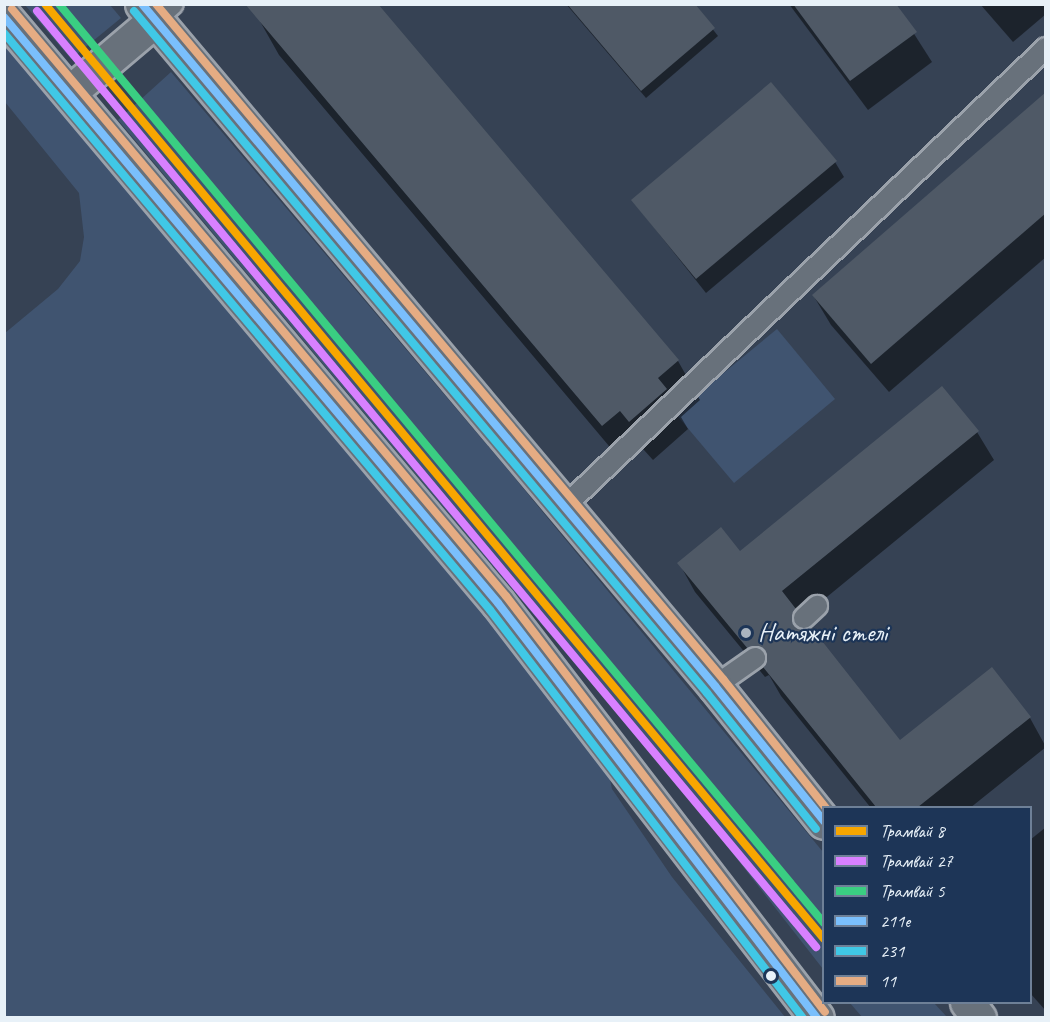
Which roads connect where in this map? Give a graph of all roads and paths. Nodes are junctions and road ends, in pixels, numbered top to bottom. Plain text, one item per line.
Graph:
1 (157, 10) edge
2 (4, 16) edge
3 (1046, 48) edge
4 (70, 92) junction
5 (563, 508) junction
6 (755, 658) dead end
7 (715, 686) junction
8 (822, 820) edge
9 (969, 1004) edge
10 (817, 1017) edge
11 (979, 1017) edge

1 - 4 main road
1 - 5 main road
2 - 4 main road
3 - 5 lane
4 - 10 main road
5 - 7 main road
6 - 7 lane
7 - 8 main road
9 - 11 main road

